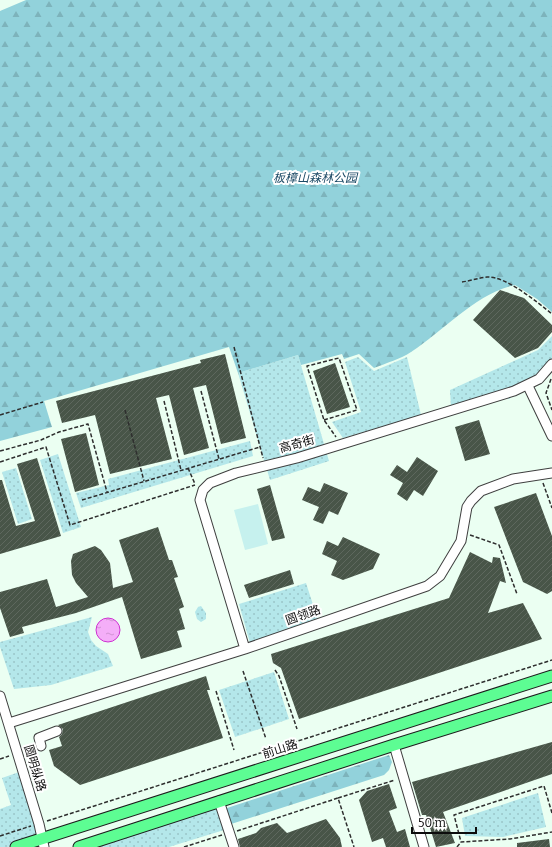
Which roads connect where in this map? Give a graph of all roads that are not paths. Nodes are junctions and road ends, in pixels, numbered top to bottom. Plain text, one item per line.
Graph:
1 (552, 364) edge
2 (528, 386) junction
3 (552, 436) edge
4 (552, 473) edge
5 (245, 649) junction
6 (552, 676) edge
7 (0, 696) edge
8 (552, 696) edge
9 (9, 723) junction
10 (57, 731) dead end
11 (394, 745) junction
12 (41, 746) road end
13 (219, 802) junction
14 (43, 842) edge
15 (16, 847) edge
16 (79, 847) edge
17 (234, 847) edge
18 (424, 847) edge

1 - 2 lane, 高奇街
2 - 3 lane
2 - 5 lane, 高奇街
4 - 5 lane, 圆领路
5 - 9 lane, 圆领路
6 - 14 main road, 前山路
7 - 9 lane, 圆明纵路
8 - 11 main road
9 - 14 lane, 圆明纵路
10 - 12 lane
11 - 13 main road
11 - 18 lane
13 - 16 main road
13 - 17 lane
14 - 15 main road, 前山路

